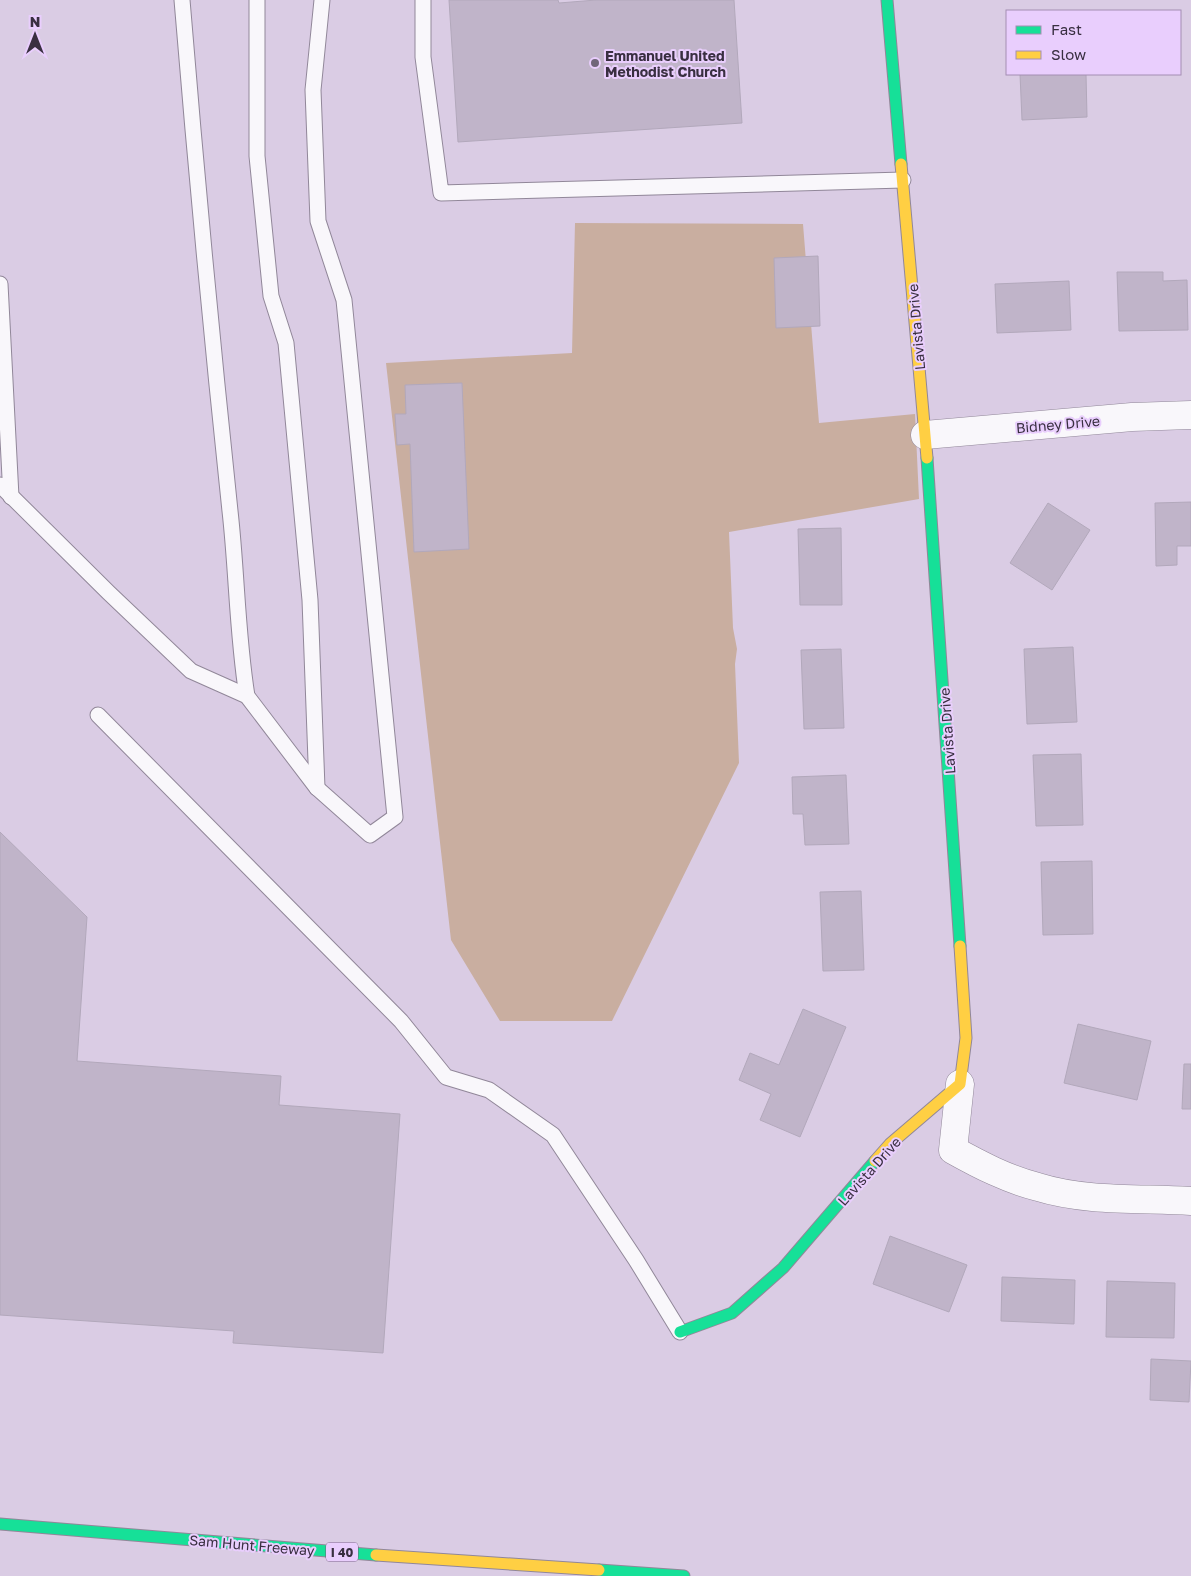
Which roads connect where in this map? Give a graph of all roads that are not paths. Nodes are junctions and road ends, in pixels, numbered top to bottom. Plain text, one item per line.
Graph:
1 (182, 0) edge
2 (257, 0) edge
3 (322, 0) edge
4 (423, 0) edge
5 (887, 0) edge
6 (903, 180) junction
7 (0, 284) edge
8 (1191, 415) edge
9 (925, 435) junction
10 (0, 485) edge
11 (11, 498) junction
12 (247, 696) junction
13 (98, 715) dead end
14 (317, 788) junction
15 (960, 1084) junction
16 (1191, 1200) edge
17 (680, 1332) joint
18 (0, 1524) edge
19 (684, 1576) edge

1 - 12 lane
2 - 14 lane
3 - 14 lane
4 - 6 lane
5 - 6 main road, Lavista Drive
6 - 9 main road, Lavista Drive
7 - 11 lane
8 - 9 street, Bidney Drive
9 - 15 main road, Lavista Drive
10 - 11 lane
11 - 12 lane
12 - 14 lane
13 - 17 lane
15 - 16 street
15 - 17 main road, Lavista Drive
18 - 19 main road, Sam Hunt Freeway / I 40

